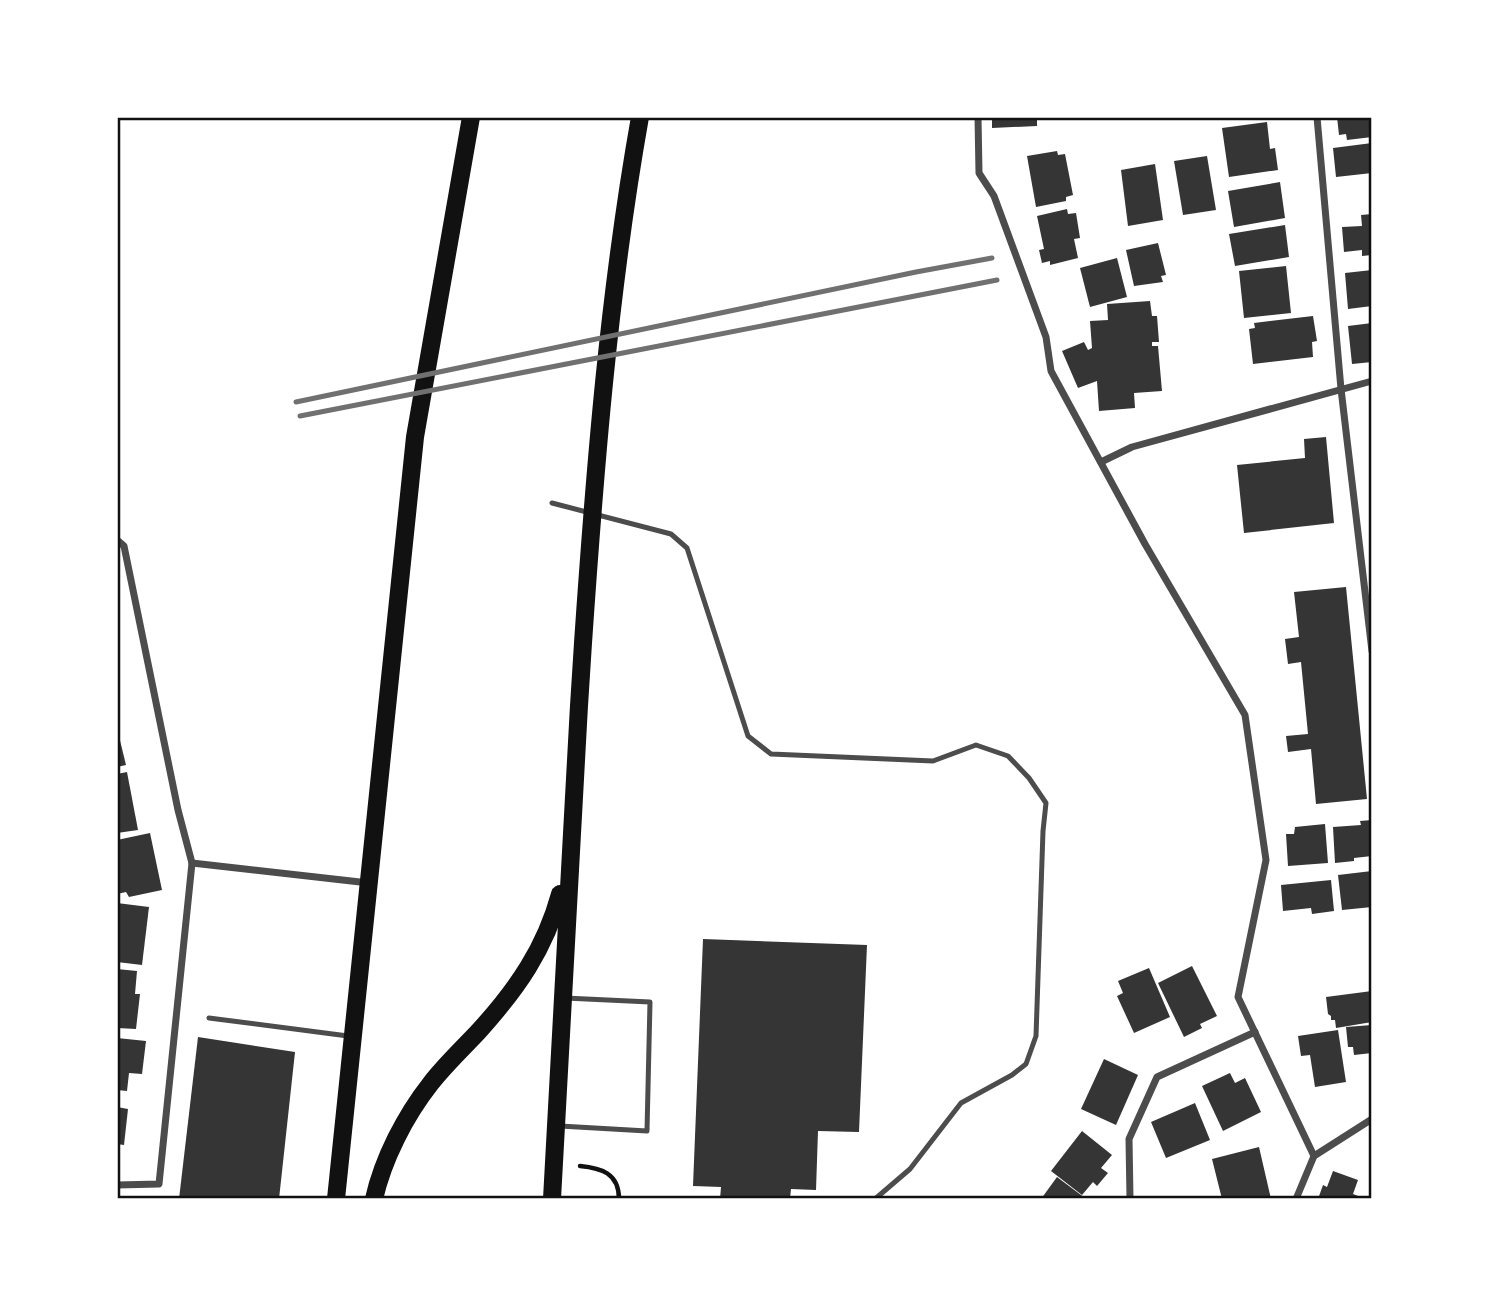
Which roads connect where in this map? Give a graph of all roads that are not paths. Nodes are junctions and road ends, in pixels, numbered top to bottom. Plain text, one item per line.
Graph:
1 (471, 117) edge
2 (640, 117) edge
3 (978, 117) edge
4 (1317, 117) edge
5 (1372, 381) edge
6 (1341, 388) junction
7 (1101, 462) junction
8 (552, 503) dead end
9 (117, 540) edge
10 (1372, 651) edge
11 (569, 860) junction
12 (192, 863) junction
13 (369, 883) junction
14 (562, 998) junction
15 (209, 1018) dead end
16 (1255, 1032) junction
17 (352, 1036) junction
18 (1372, 1119) edge
19 (556, 1126) junction
20 (1314, 1156) junction
21 (117, 1185) edge
22 (336, 1199) edge
23 (374, 1199) edge
24 (552, 1199) edge
25 (876, 1199) edge
26 (1130, 1199) edge
27 (1296, 1199) edge

1 - 13 main road
2 - 11 main road
3 - 7 street
4 - 6 street
5 - 6 street
6 - 7 street
6 - 10 street
7 - 16 street
8 - 25 lane
9 - 12 street
11 - 14 main road
11 - 23 main road
12 - 13 street
12 - 21 street
13 - 17 main road
14 - 19 main road
14 - 19 lane
15 - 17 lane
16 - 20 street
16 - 26 street
17 - 22 main road
18 - 20 street
19 - 24 main road
20 - 27 street

